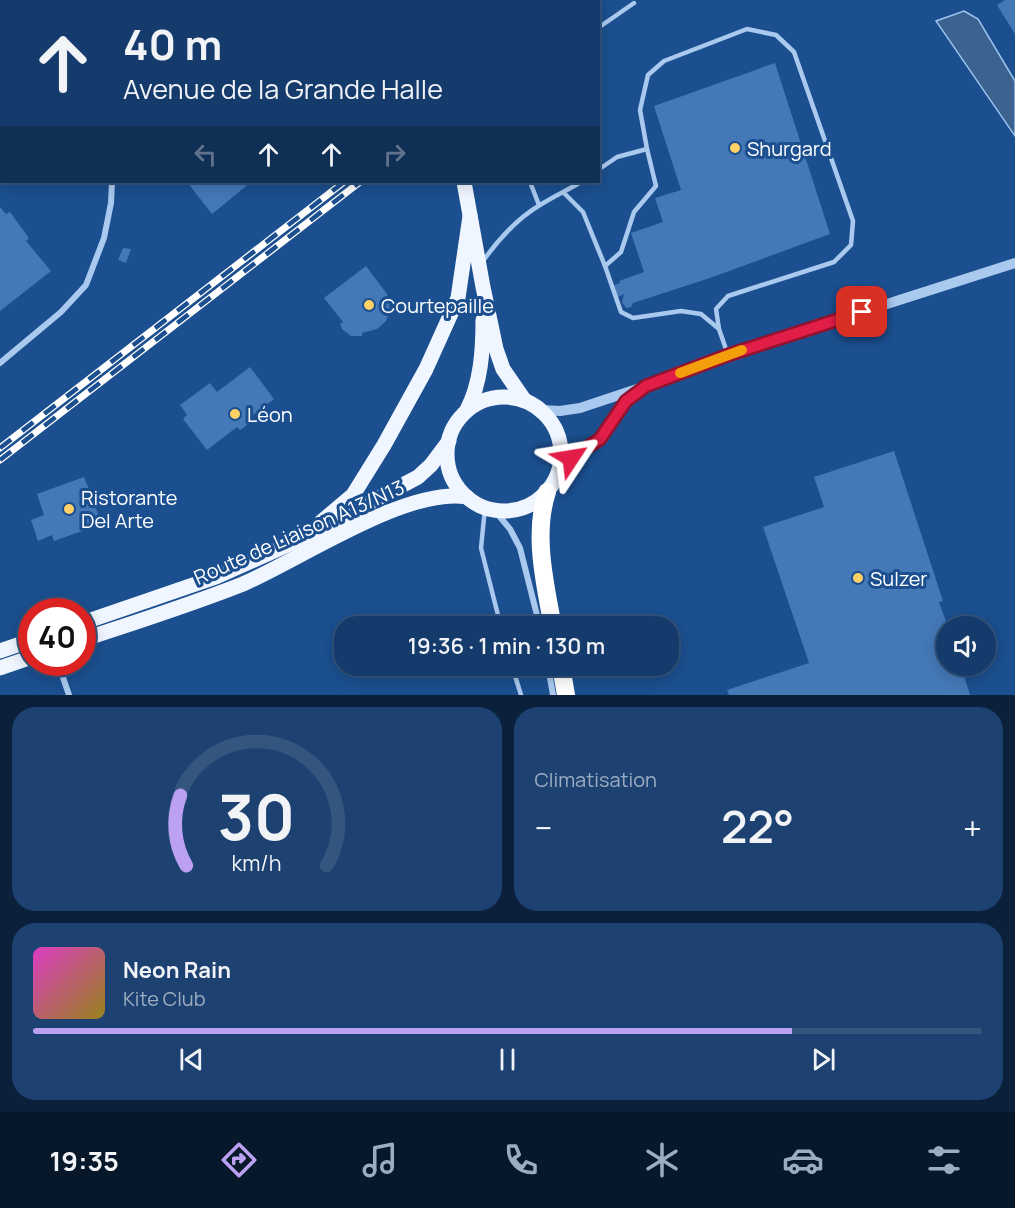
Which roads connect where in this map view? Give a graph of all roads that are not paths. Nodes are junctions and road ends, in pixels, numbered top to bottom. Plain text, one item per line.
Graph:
1 (634, 3) dead end
2 (600, 27) edge
3 (647, 149) junction
4 (600, 169) edge
5 (112, 183) edge
6 (464, 183) edge
7 (530, 183) edge
8 (579, 183) edge
9 (564, 193) junction
10 (539, 205) junction
11 (470, 216) junction
12 (1015, 263) edge
13 (479, 266) junction
14 (605, 266) junction
15 (483, 287) junction
16 (718, 329) junction
17 (728, 355) junction
18 (0, 363) edge
19 (646, 386) junction
20 (525, 400) junction
21 (541, 410) junction
22 (467, 411) junction
23 (449, 441) junction
24 (559, 470) junction
25 (547, 492) junction
26 (467, 497) junction
27 (490, 509) junction
28 (301, 539) junction
29 (498, 616) edge
30 (537, 616) edge
31 (551, 616) edge
32 (96, 618) edge
33 (96, 635) edge
34 (18, 645) edge
35 (0, 651) edge
36 (18, 662) edge
37 (0, 668) edge
38 (62, 676) edge
39 (515, 676) edge
40 (550, 676) edge
41 (563, 676) edge
42 (69, 695) edge
43 (521, 695) edge
44 (554, 695) edge
45 (567, 695) edge

1 - 2 lane
3 - 4 lane
3 - 14 lane
3 - 16 lane
5 - 18 street
6 - 11 main road
7 - 10 lane
8 - 9 lane
9 - 10 lane
9 - 14 lane
10 - 13 lane
11 - 13 main road
11 - 28 main road
12 - 17 street
13 - 15 main road
14 - 16 lane
15 - 20 main road
15 - 22 main road
16 - 17 lane
17 - 19 street
19 - 21 street
19 - 24 street
20 - 21 main road
20 - 22 main road
21 - 24 main road
22 - 23 main road
23 - 26 main road
23 - 28 main road, Route de Liaison A13/N13
24 - 25 main road
25 - 27 main road
25 - 31 highway
26 - 27 main road
26 - 33 main road, Route de Liaison A13/N13
27 - 29 lane
27 - 30 street
28 - 32 main road, Route de Liaison A13/N13
34 - 35 main road
36 - 37 main road
38 - 42 street
39 - 43 lane
40 - 44 street
41 - 45 highway

